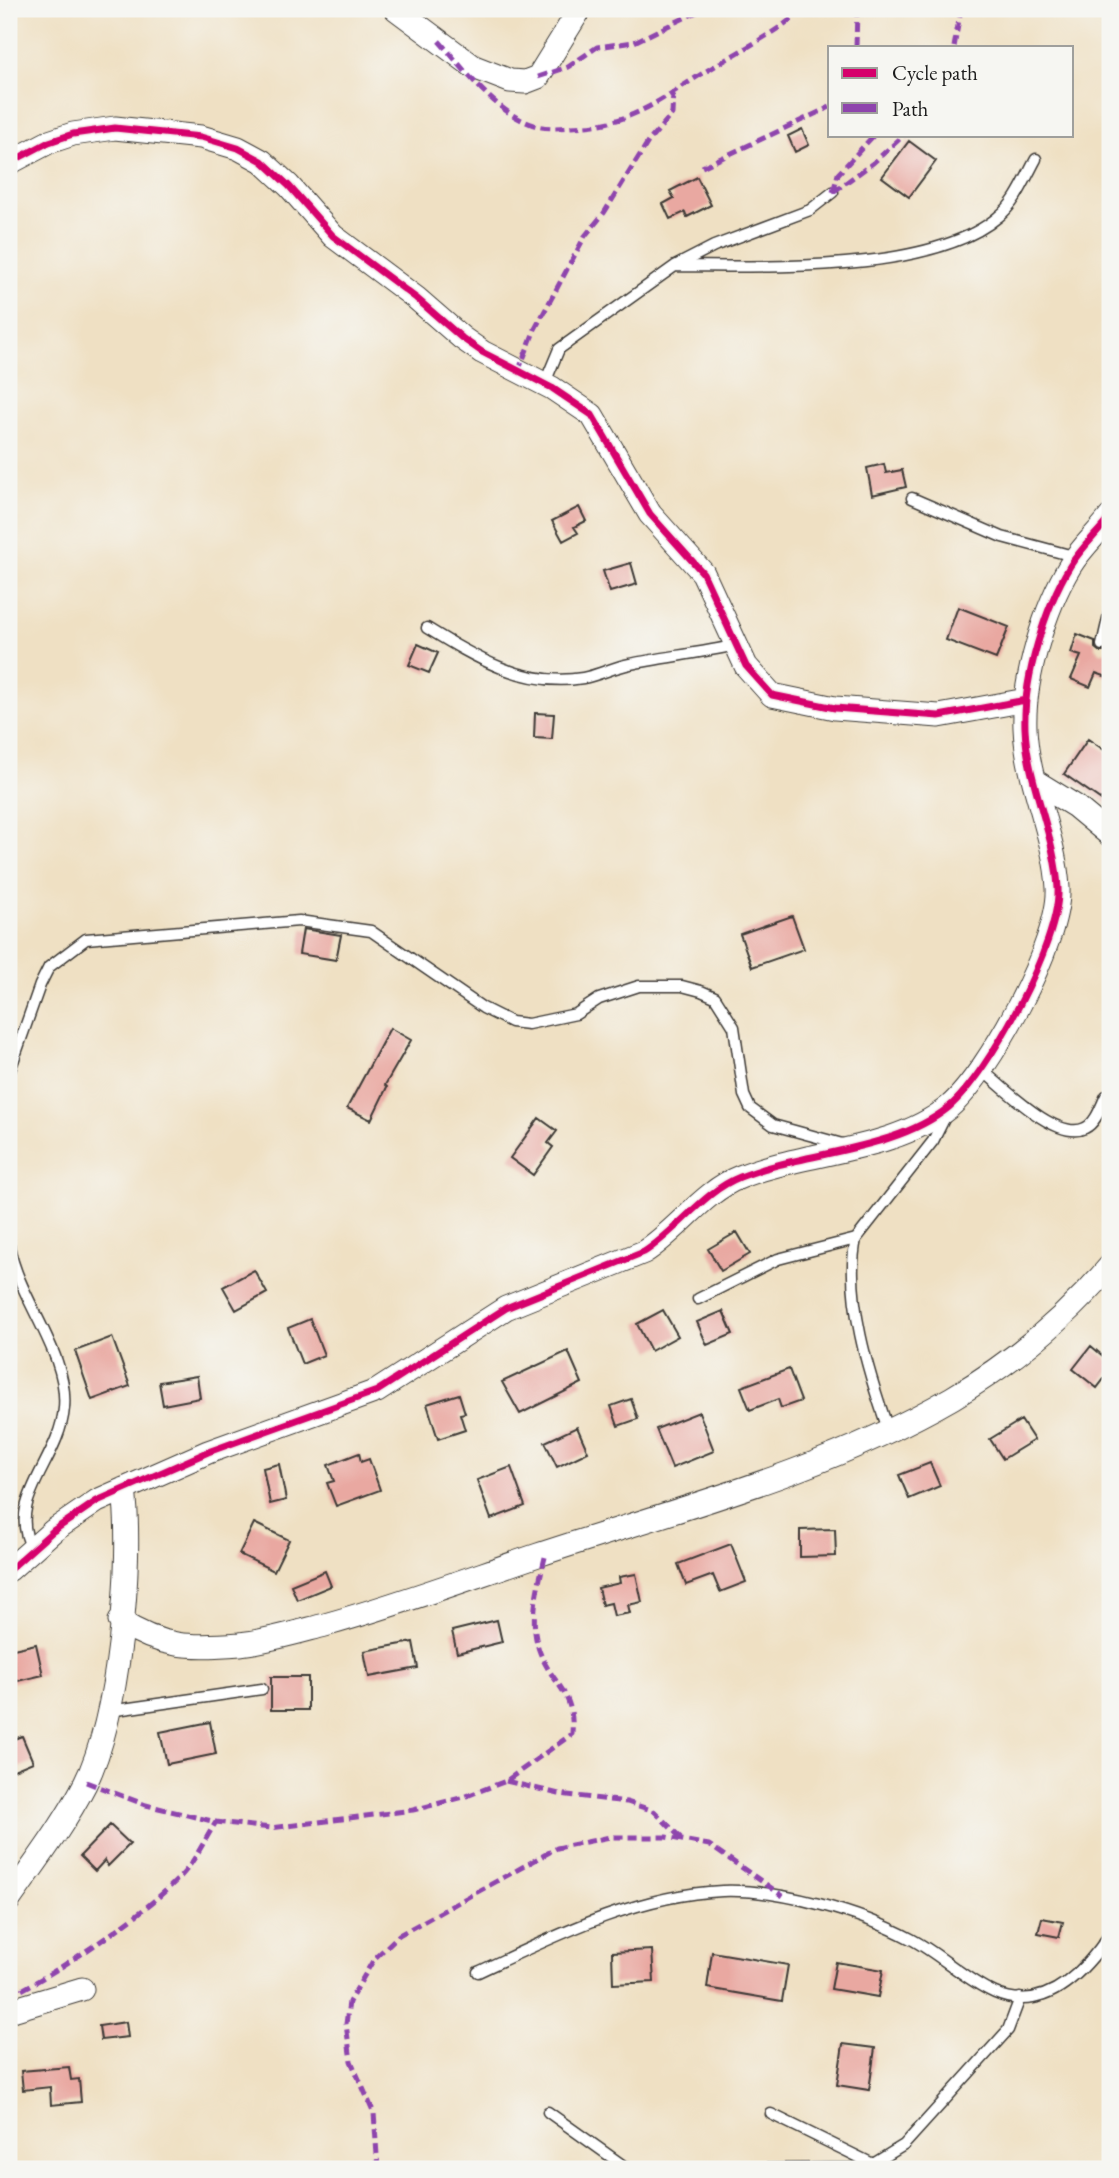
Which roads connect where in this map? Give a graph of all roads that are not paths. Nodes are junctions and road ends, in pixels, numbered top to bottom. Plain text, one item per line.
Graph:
1 (396, 9) edge
2 (580, 9) edge
3 (1036, 159) dead end
4 (9, 163) edge
5 (833, 192) dead end
6 (675, 266) junction
7 (544, 385) junction
8 (912, 498) dead end
9 (1110, 516) edge
10 (1077, 557) junction
11 (1110, 610) edge
12 (427, 628) dead end
13 (736, 645) junction
14 (1102, 645) dead end
15 (1026, 701) junction
16 (1036, 782) junction
17 (1110, 835) edge
18 (982, 1070) junction
19 (9, 1073) edge
20 (1106, 1096) dead end
21 (950, 1106) junction
22 (852, 1147) junction
23 (856, 1239) junction
24 (9, 1246) edge
25 (1110, 1266) edge
26 (698, 1299) dead end
27 (888, 1430) junction
28 (124, 1489) junction
29 (32, 1548) junction
30 (9, 1570) edge
31 (120, 1620) junction
32 (262, 1689) dead end
33 (109, 1712) junction
34 (9, 1900) edge
35 (1110, 1934) edge
36 (478, 1972) dead end
37 (82, 1989) dead end
38 (1020, 1998) junction
39 (9, 2011) edge
40 (548, 2112) dead end
41 (771, 2115) dead end
42 (873, 2164) junction
43 (628, 2169) edge
44 (743, 2169) edge

1 - 2 street
3 - 6 lane
4 - 7 street
5 - 6 lane
6 - 7 lane
7 - 13 street
8 - 10 lane
9 - 10 street
10 - 15 street
11 - 14 lane
12 - 13 lane
13 - 15 street
15 - 16 street
16 - 17 street
16 - 18 street
18 - 20 lane
18 - 21 street
19 - 22 lane
21 - 22 street
21 - 23 lane
22 - 28 street
23 - 26 lane
23 - 27 lane
24 - 29 lane
25 - 27 street
27 - 31 street
28 - 29 street
28 - 31 street
29 - 30 street
31 - 33 street
32 - 33 lane
33 - 34 street
35 - 38 lane
36 - 38 lane
37 - 39 street
38 - 42 lane
40 - 43 lane
41 - 42 lane
42 - 44 lane

